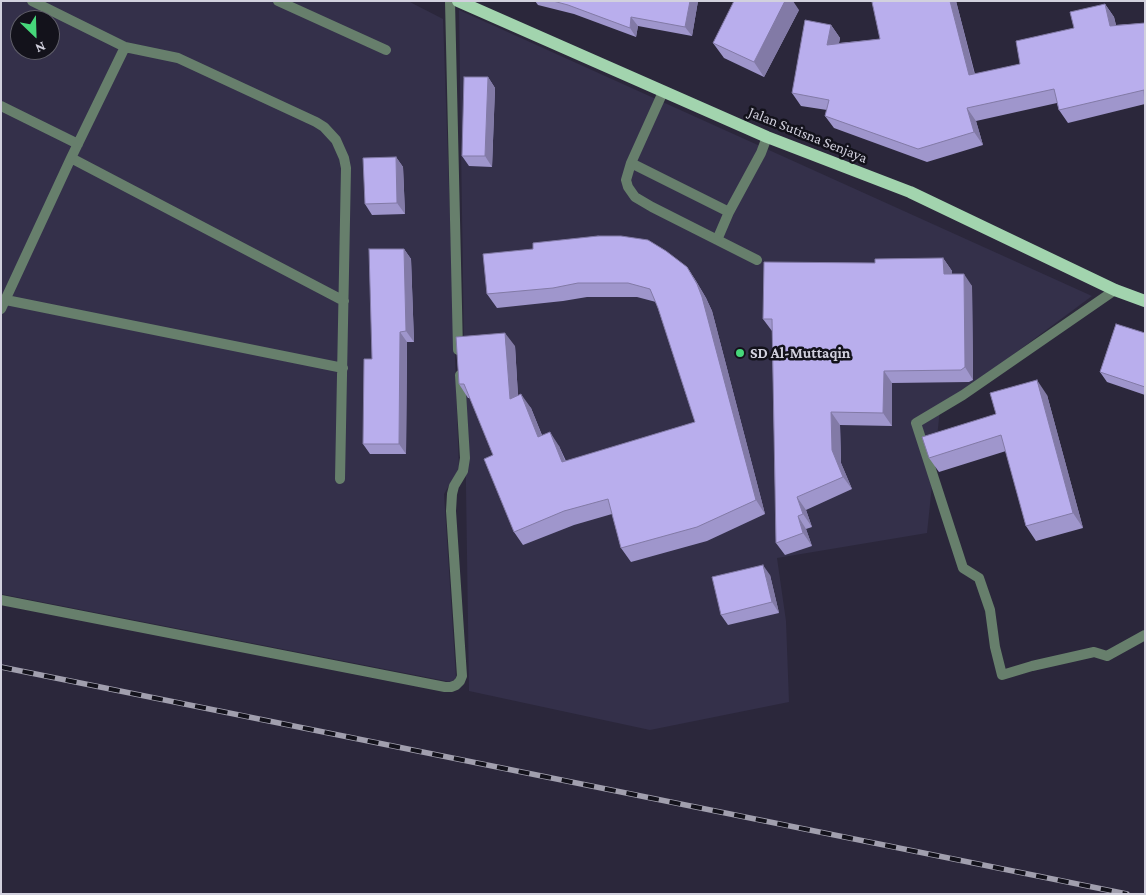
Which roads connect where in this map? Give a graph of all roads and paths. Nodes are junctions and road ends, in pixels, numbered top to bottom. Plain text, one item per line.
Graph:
1 (32, 1) edge
2 (278, 1) edge
3 (450, 1) edge
4 (458, 1) edge
5 (125, 47) junction
6 (386, 50) dead end
7 (663, 92) junction
8 (1, 106) edge
9 (767, 137) junction
10 (78, 144) junction
11 (71, 158) junction
12 (631, 163) junction
13 (729, 212) junction
14 (717, 240) junction
15 (757, 260) dead end
16 (1115, 290) junction
17 (344, 301) junction
18 (1145, 301) edge
19 (4, 305) edge
20 (343, 368) junction
21 (340, 478) dead end
22 (1, 600) edge
23 (1145, 636) edge

1 - 5 street
2 - 6 street
3 - 22 street
4 - 7 main road, Jalan Sutisna Senjaya
5 - 10 street
5 - 17 street
7 - 9 main road, Jalan Sutisna Senjaya
7 - 12 street
8 - 10 street
9 - 13 street
9 - 16 main road, Jalan Sutisna Senjaya
10 - 11 street
11 - 17 street
11 - 19 street
12 - 13 street
12 - 14 street
13 - 14 street
14 - 15 street
16 - 18 main road, Jalan Sutisna Senjaya
16 - 23 street
17 - 20 street
19 - 20 street
20 - 21 street

